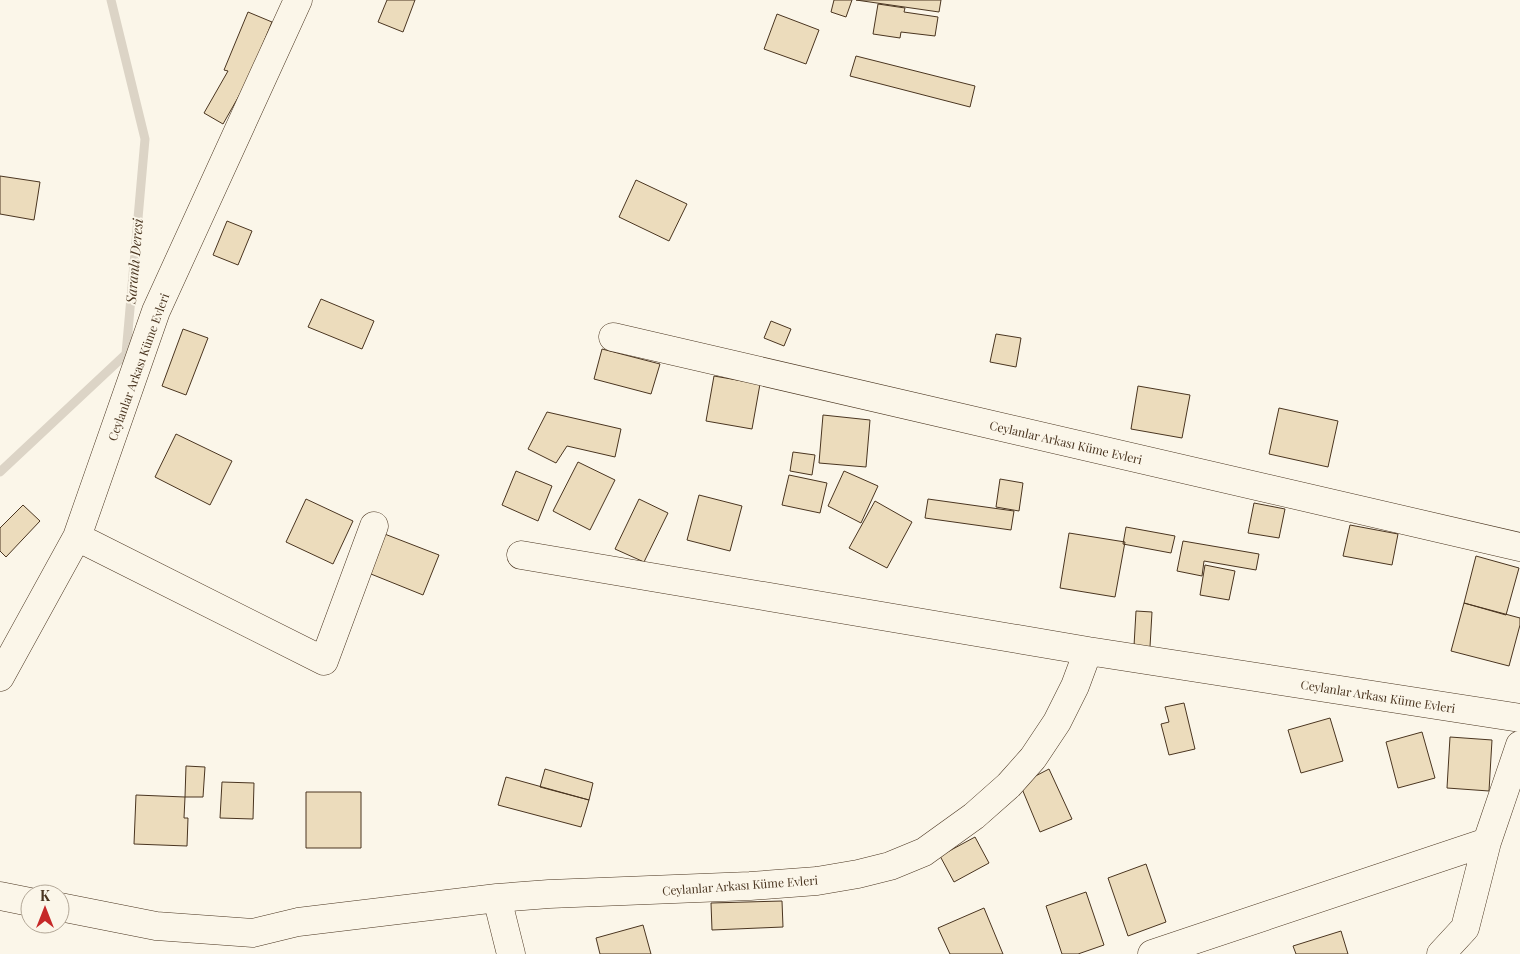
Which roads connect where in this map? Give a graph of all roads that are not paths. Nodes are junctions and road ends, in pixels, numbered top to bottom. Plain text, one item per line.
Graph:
1 (298, 0) edge
2 (612, 337) dead end
3 (374, 526) dead end
4 (77, 537) junction
5 (1520, 547) edge
6 (521, 555) dead end
7 (1088, 651) junction
8 (0, 677) edge
9 (1520, 718) edge
10 (1520, 746) edge
11 (1487, 842) junction
12 (0, 896) edge
13 (497, 898) junction
14 (20, 900) edge
15 (70, 909) edge
16 (255, 944) edge
17 (511, 954) edge
18 (1152, 954) edge
19 (1442, 954) edge

1 - 4 street, Ceylanlar Arkası Küme Evleri
2 - 5 street, Ceylanlar Arkası Küme Evleri
3 - 4 street
4 - 8 street, Ceylanlar Arkası Küme Evleri
6 - 7 street, Ceylanlar Arkası Küme Evleri
7 - 9 street, Ceylanlar Arkası Küme Evleri
7 - 13 street, Ceylanlar Arkası Küme Evleri
10 - 11 street
11 - 18 street
11 - 19 street
12 - 14 street
13 - 16 street, Ceylanlar Arkası Küme Evleri
13 - 17 street
15 - 16 street, Ceylanlar Arkası Küme Evleri

